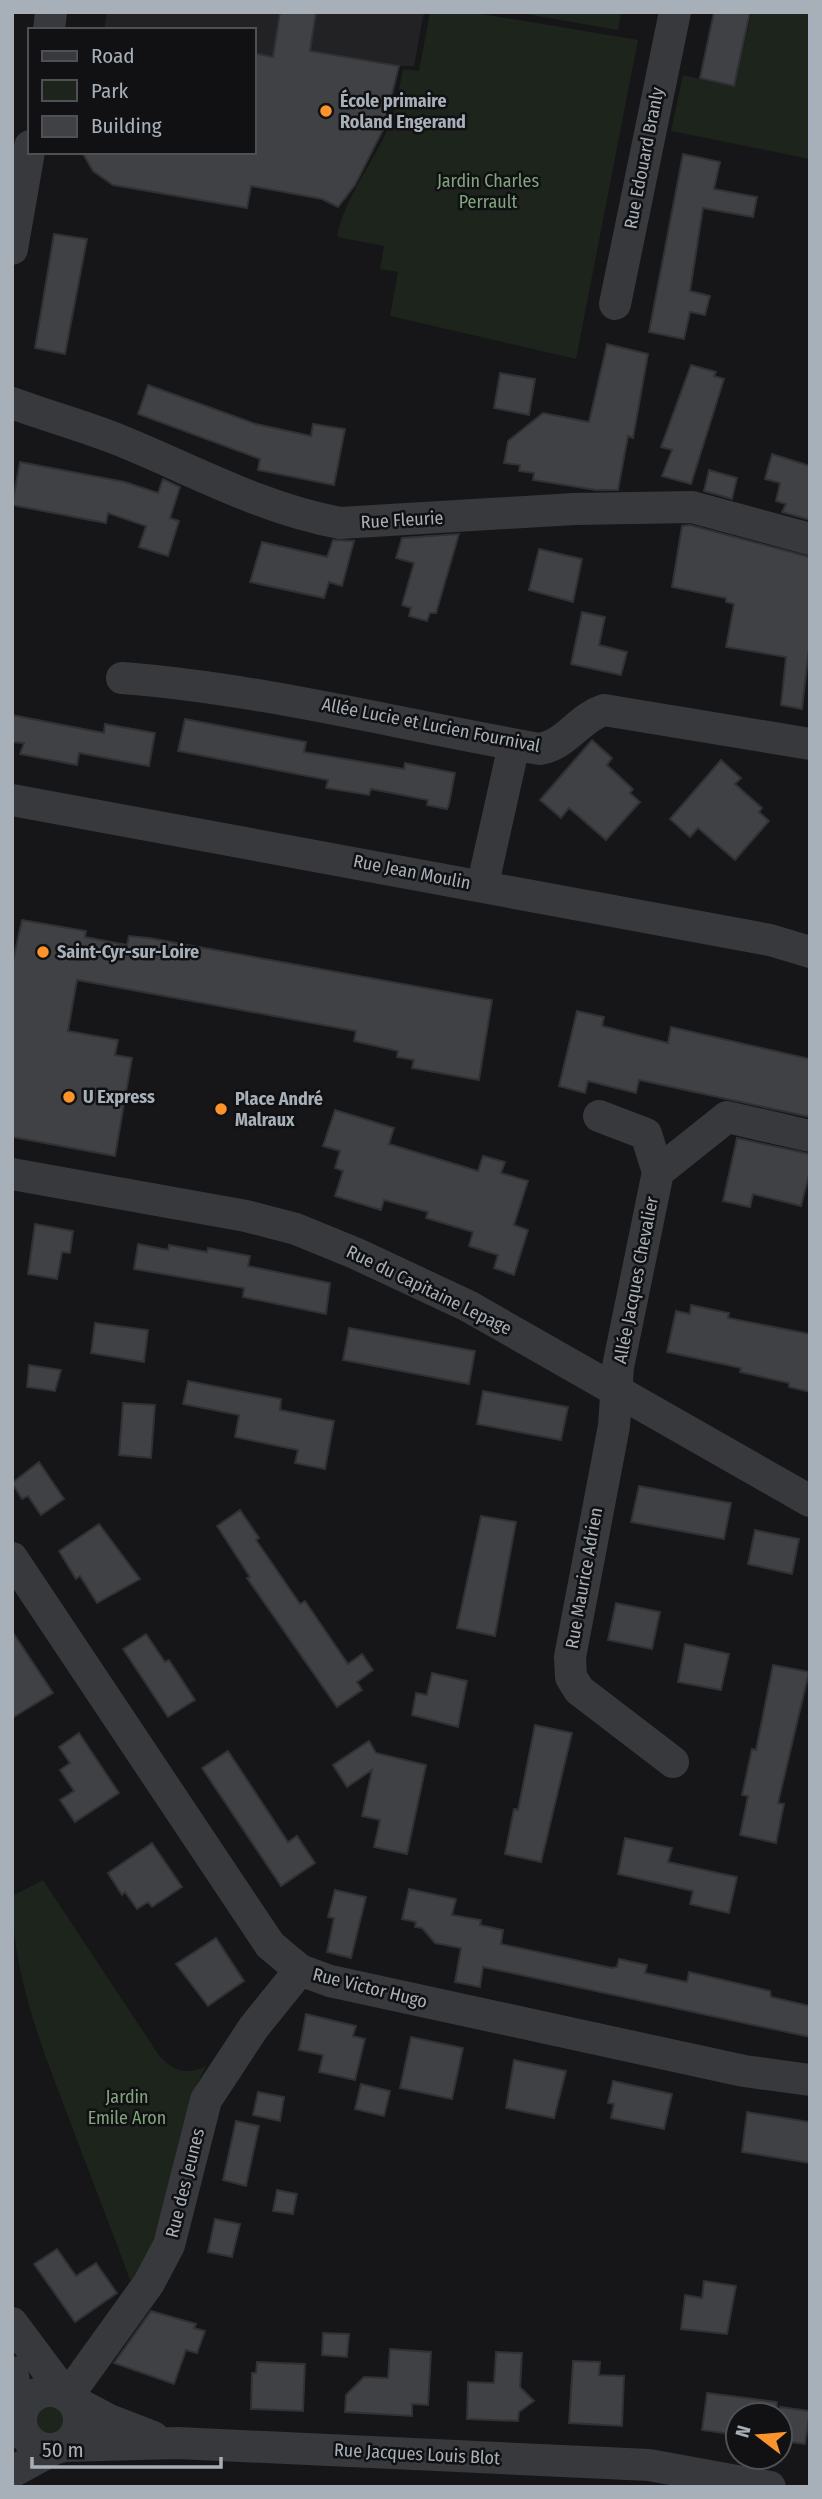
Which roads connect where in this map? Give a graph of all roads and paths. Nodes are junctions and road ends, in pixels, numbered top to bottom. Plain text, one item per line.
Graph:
1 (675, 12) edge
2 (29, 154) edge
3 (12, 249) edge
4 (615, 304) dead end
5 (12, 403) edge
6 (810, 539) edge
7 (122, 678) dead end
8 (514, 744) junction
9 (810, 744) edge
10 (12, 800) edge
11 (486, 870) dead end
12 (810, 952) edge
13 (599, 1116) dead end
14 (810, 1136) edge
15 (657, 1172) junction
16 (12, 1174) edge
17 (616, 1389) junction
18 (810, 1501) edge
19 (12, 1558) edge
20 (673, 1762) dead end
21 (300, 1970) junction
22 (810, 2080) edge
23 (12, 2323) edge
24 (12, 2372) edge
25 (68, 2397) junction
26 (18, 2426) edge
27 (178, 2443) junction
28 (59, 2448) junction
29 (12, 2472) edge
30 (770, 2487) edge

1 - 4 street, Rue Edouard Branly
2 - 3 street
5 - 6 street, Rue Fleurie
7 - 8 street, Allée Lucie et Lucien Fournival
8 - 9 street, Allée Lucie et Lucien Fournival
8 - 11 street
10 - 12 street, Rue Jean Moulin
13 - 15 street, Allée Jacques Chevalier
14 - 15 street, Allée Jacques Chevalier
15 - 17 street, Allée Jacques Chevalier
16 - 17 street, Rue du Capitaine Lepage
17 - 18 street, Rue du Capitaine Lepage
17 - 20 street, Rue Maurice Adrien
19 - 21 street, Rue Victor Hugo
21 - 22 street, Rue Victor Hugo
21 - 25 street, Rue des Jeunes
23 - 25 street
24 - 26 street
25 - 26 street
25 - 27 street
25 - 28 street
26 - 28 street
27 - 28 street, Rue Jacques Louis Blot
27 - 30 street, Rue Jacques Louis Blot
28 - 29 street, Rue Jacques Louis Blot

